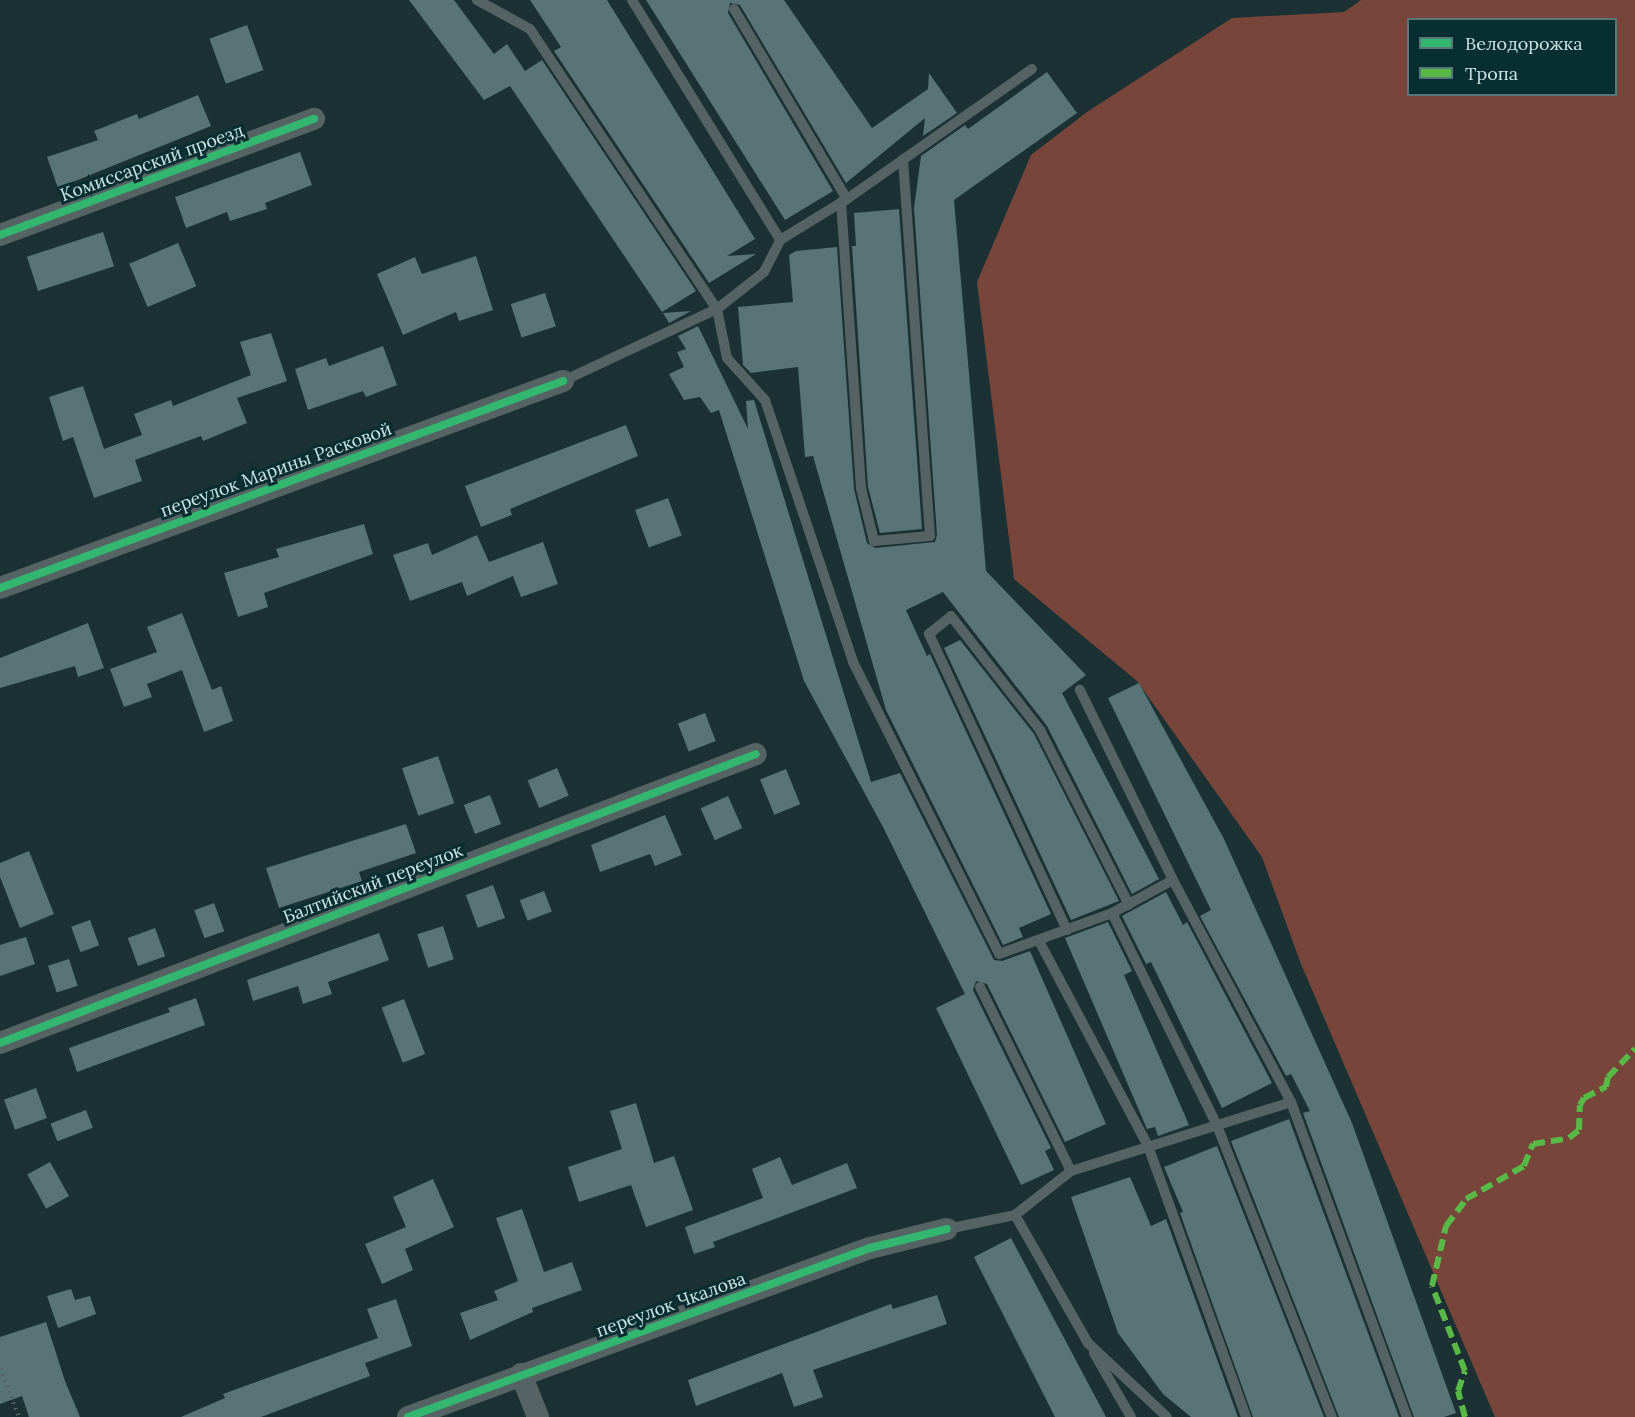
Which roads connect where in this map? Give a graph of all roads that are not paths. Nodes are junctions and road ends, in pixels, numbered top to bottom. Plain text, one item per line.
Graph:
1 (477, 0) edge
2 (632, 0) edge
3 (734, 9) dead end
4 (1032, 69) dead end
5 (314, 119) dead end
6 (903, 159) junction
7 (844, 200) junction
8 (0, 235) edge
9 (780, 240) junction
10 (717, 309) junction
11 (563, 381) joint
12 (0, 588) edge
13 (1080, 690) dead end
14 (756, 754) dead end
15 (1173, 880) junction
16 (1129, 905) junction
17 (1113, 913) junction
18 (1067, 930) junction
19 (1039, 941) junction
20 (980, 987) dead end
21 (0, 1043) edge
22 (1291, 1102) junction
23 (1216, 1124) junction
24 (1148, 1146) junction
25 (1071, 1171) junction
26 (1015, 1215) junction
27 (947, 1229) joint
28 (1088, 1343) junction
29 (521, 1374) junction
30 (408, 1417) edge
31 (538, 1417) edge
32 (1131, 1417) edge
33 (1167, 1417) edge
34 (1246, 1417) edge
35 (1332, 1417) edge
36 (1407, 1417) edge

1 - 10 lane
2 - 9 lane
3 - 7 lane
4 - 6 lane
5 - 8 street, Комиссарский проезд
6 - 7 lane
6 - 7 lane
7 - 9 lane
9 - 10 lane
10 - 11 lane
10 - 19 lane
11 - 12 street, переулок Марины Расковой
13 - 15 lane
14 - 21 street, Балтийский переулок
15 - 16 lane
15 - 22 lane
16 - 17 lane
16 - 18 lane
17 - 18 lane
17 - 23 lane
18 - 19 lane
19 - 24 lane
20 - 25 lane
22 - 23 lane
22 - 36 lane
23 - 24 lane
23 - 35 lane
24 - 25 lane
24 - 34 lane
25 - 26 lane
26 - 27 lane
26 - 28 lane
27 - 29 street, переулок Чкалова
28 - 32 lane
28 - 33 lane
29 - 30 street, переулок Чкалова
29 - 31 street

